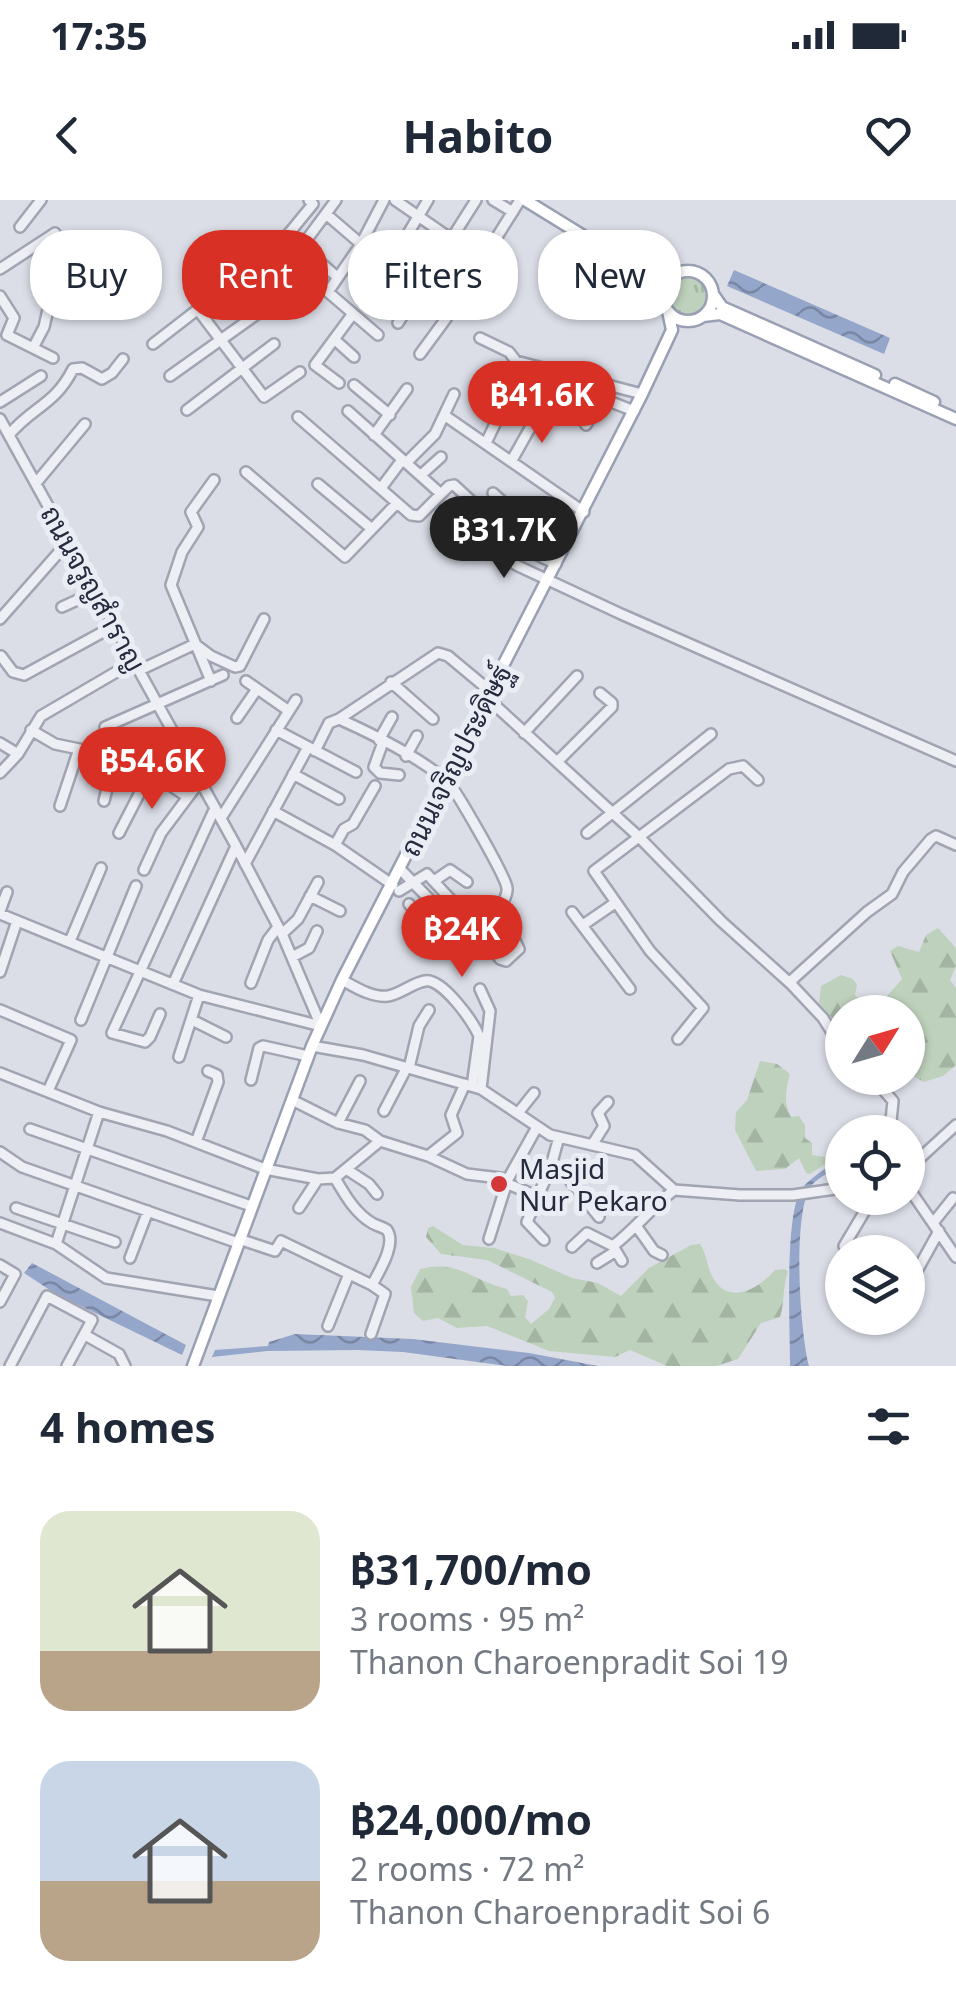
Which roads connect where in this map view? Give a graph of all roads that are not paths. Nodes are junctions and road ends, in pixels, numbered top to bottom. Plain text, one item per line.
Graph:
1 (41, 200) edge
2 (309, 200) edge
3 (336, 200) edge
4 (384, 200) edge
5 (396, 200) edge
6 (428, 200) edge
7 (476, 200) edge
8 (493, 200) edge
9 (523, 200) edge
10 (512, 212) junction
11 (326, 214) junction
12 (418, 216) junction
13 (20, 228) dead end
14 (292, 230) edge
15 (368, 230) edge
16 (410, 230) edge
17 (438, 230) edge
18 (459, 230) edge
19 (501, 230) edge
20 (573, 230) edge
21 (348, 233) edge
22 (30, 249) edge
23 (348, 262) edge
24 (0, 269) edge
25 (681, 275) edge
26 (337, 277) junction
27 (713, 294) junction
28 (0, 296) edge
29 (348, 311) edge
30 (703, 316) junction
31 (681, 319) edge
32 (46, 320) edge
33 (185, 320) edge
34 (206, 320) edge
35 (249, 320) edge
36 (348, 320) edge
37 (358, 320) edge
38 (443, 320) edge
39 (670, 320) edge
40 (688, 321) junction
41 (672, 330) junction
42 (378, 335) dead end
43 (480, 338) dead end
44 (334, 339) junction
45 (222, 340) junction
46 (153, 344) dead end
47 (274, 344) dead end
48 (32, 348) junction
49 (420, 354) dead end
50 (354, 357) dead end
51 (53, 358) dead end
52 (122, 359) dead end
53 (244, 368) junction
54 (300, 372) dead end
55 (41, 376) dead end
56 (170, 376) dead end
57 (338, 383) dead end
58 (354, 386) dead end
59 (406, 388) dead end
60 (454, 394) dead end
61 (642, 394) junction
62 (0, 402) edge
63 (504, 405) dead end
64 (187, 410) dead end
65 (348, 411) dead end
66 (634, 411) junction
67 (538, 414) dead end
68 (390, 415) junction
69 (956, 415) edge
70 (444, 416) junction
71 (298, 417) dead end
72 (0, 420) edge
73 (84, 424) dead end
74 (586, 425) dead end
75 (9, 435) junction
76 (374, 436) junction
77 (486, 443) junction
78 (441, 456) dead end
79 (512, 460) junction
80 (404, 462) junction
81 (246, 472) dead end
82 (420, 475) junction
83 (214, 480) dead end
84 (36, 482) junction
85 (318, 484) dead end
86 (380, 488) junction
87 (493, 493) dead end
88 (441, 494) junction
89 (397, 503) junction
90 (584, 512) junction
91 (372, 529) junction
92 (507, 534) junction
93 (68, 542) junction
94 (482, 544) dead end
95 (556, 564) junction
96 (548, 579) junction
97 (95, 592) junction
98 (62, 607) dead end
99 (0, 619) edge
100 (264, 619) dead end
101 (114, 626) junction
102 (195, 644) junction
103 (1, 656) edge
104 (138, 665) junction
105 (224, 675) dead end
106 (578, 676) dead end
107 (211, 681) junction
108 (246, 681) dead end
109 (391, 682) junction
110 (257, 689) junction
111 (600, 693) dead end
112 (488, 694) junction
113 (296, 700) dead end
114 (158, 705) junction
115 (289, 710) junction
116 (392, 717) dead end
117 (238, 718) dead end
118 (433, 719) dead end
119 (344, 721) junction
120 (105, 727) dead end
121 (31, 730) junction
122 (276, 730) junction
123 (524, 733) junction
124 (712, 734) dead end
125 (417, 736) dead end
126 (381, 741) junction
127 (0, 743) edge
128 (312, 749) junction
129 (79, 750) junction
130 (18, 754) junction
131 (115, 756) junction
132 (406, 756) junction
133 (956, 760) edge
134 (558, 761) junction
135 (151, 771) junction
136 (356, 772) dead end
137 (0, 773) edge
138 (293, 774) junction
139 (399, 775) dead end
140 (445, 779) junction
141 (200, 780) junction
142 (758, 780) dead end
143 (375, 786) dead end
144 (186, 796) junction
145 (339, 799) dead end
146 (104, 800) dead end
147 (60, 806) dead end
148 (274, 811) junction
149 (218, 813) junction
150 (613, 813) junction
151 (119, 832) dead end
152 (586, 833) dead end
153 (639, 837) junction
154 (956, 844) edge
155 (335, 845) junction
156 (236, 846) junction
157 (245, 864) junction
158 (101, 868) dead end
159 (400, 869) junction
160 (144, 870) dead end
161 (434, 880) junction
162 (318, 882) dead end
163 (413, 882) junction
164 (467, 882) dead end
165 (136, 886) dead end
166 (7, 892) dead end
167 (310, 896) junction
168 (404, 897) junction
169 (433, 903) dead end
170 (615, 903) junction
171 (340, 911) dead end
172 (572, 912) dead end
173 (0, 913) edge
174 (16, 921) junction
175 (583, 926) junction
176 (280, 930) junction
177 (318, 931) dead end
178 (70, 941) junction
179 (107, 956) junction
180 (292, 957) junction
181 (141, 970) junction
182 (0, 972) edge
183 (342, 980) junction
184 (251, 983) dead end
185 (173, 984) junction
186 (790, 984) junction
187 (630, 989) dead end
188 (480, 990) dead end
189 (199, 995) junction
190 (0, 1010) edge
191 (429, 1010) dead end
192 (160, 1014) dead end
193 (81, 1020) dead end
194 (192, 1020) junction
195 (825, 1020) edge
196 (321, 1026) junction
197 (226, 1038) dead end
198 (678, 1039) dead end
199 (310, 1051) junction
200 (179, 1056) dead end
201 (408, 1067) junction
202 (208, 1072) dead end
203 (0, 1073) edge
204 (251, 1080) dead end
205 (360, 1081) dead end
206 (472, 1087) junction
207 (48, 1091) junction
208 (534, 1093) dead end
209 (292, 1100) junction
210 (608, 1102) dead end
211 (384, 1110) dead end
212 (99, 1112) junction
213 (518, 1113) junction
214 (338, 1122) junction
215 (956, 1125) edge
216 (536, 1127) junction
217 (30, 1130) dead end
218 (559, 1137) junction
219 (380, 1141) junction
220 (196, 1142) junction
221 (592, 1145) junction
222 (87, 1149) junction
223 (0, 1152) edge
224 (925, 1153) edge
225 (428, 1156) junction
226 (551, 1166) junction
227 (265, 1169) junction
228 (346, 1169) junction
229 (335, 1178) junction
230 (318, 1179) junction
231 (507, 1181) junction
232 (75, 1186) junction
233 (674, 1190) junction
234 (825, 1192) edge
235 (377, 1194) dead end
236 (536, 1196) junction
237 (954, 1198) dead end
238 (252, 1206) junction
239 (16, 1208) dead end
240 (298, 1208) dead end
241 (925, 1211) edge
242 (148, 1212) junction
243 (599, 1217) dead end
244 (63, 1222) junction
245 (0, 1223) edge
246 (637, 1227) junction
247 (936, 1227) junction
248 (489, 1239) dead end
249 (544, 1240) dead end
250 (239, 1241) junction
251 (115, 1242) dead end
252 (56, 1244) junction
253 (572, 1247) dead end
254 (614, 1248) junction
255 (925, 1248) edge
256 (662, 1255) dead end
257 (956, 1257) edge
258 (130, 1258) dead end
259 (622, 1261) dead end
260 (597, 1263) dead end
261 (0, 1265) edge
262 (349, 1274) junction
263 (372, 1285) junction
264 (218, 1296) junction
265 (0, 1302) edge
266 (328, 1326) dead end
267 (85, 1334) junction
268 (371, 1334) dead end
269 (122, 1365) edge
270 (10, 1366) edge
271 (67, 1366) edge
272 (193, 1366) edge

1 - 13 street
2 - 14 street
3 - 11 street
4 - 15 street
5 - 12 street
6 - 12 street
7 - 18 street
8 - 10 street
9 - 10 street
9 - 20 main road
10 - 19 street
11 - 21 street
11 - 26 street
12 - 16 street
12 - 17 street
22 - 24 street
23 - 26 street
25 - 27 main road
26 - 29 street
27 - 30 main road
27 - 69 main road
28 - 48 street
30 - 40 main road
30 - 69 main road
31 - 40 main road
32 - 48 street
33 - 46 street
34 - 45 street
35 - 45 street
36 - 44 street
37 - 42 street
38 - 49 street
39 - 41 main road
40 - 41 main road
41 - 61 main road, ถนนเจริญประดิษฐ์
43 - 61 street
44 - 50 street
44 - 57 street
45 - 53 street
45 - 56 street
47 - 53 street
48 - 51 street
52 - 75 street
53 - 54 street
53 - 64 street
55 - 62 street
58 - 68 street
59 - 68 street
60 - 70 street
61 - 66 main road, ถนนเจริญประดิษฐ์
63 - 77 street
65 - 76 street
66 - 74 street
66 - 90 main road, ถนนเจริญประดิษฐ์
67 - 79 street
68 - 76 street
70 - 77 street
70 - 80 street
71 - 86 street
72 - 75 street, ถนนจรูญสำราญ
73 - 84 street
75 - 84 street, ถนนจรูญสำราญ
76 - 80 street
77 - 79 street
78 - 82 street
79 - 90 street
80 - 82 street
80 - 86 street
81 - 91 street
82 - 88 street
83 - 102 street
84 - 93 street, ถนนจรูญสำราญ
85 - 91 street
86 - 89 street
87 - 92 street
88 - 89 street
88 - 92 street
89 - 91 street
90 - 95 main road, ถนนเจริญประดิษฐ์
92 - 95 street
93 - 97 street, ถนนจรูญสำราญ
93 - 99 street
94 - 96 street
95 - 96 main road, ถนนเจริญประดิษฐ์
96 - 112 main road, ถนนเจริญประดิษฐ์
96 - 133 street
97 - 98 street
97 - 101 street, ถนนจรูญสำราญ
100 - 102 street
101 - 103 street
101 - 104 street, ถนนจรูญสำราญ
102 - 104 street
102 - 107 street
104 - 114 street, ถนนจรูญสำราญ
104 - 121 street
105 - 107 street
106 - 123 street
107 - 114 street
108 - 110 street
109 - 112 street
109 - 118 street
109 - 119 street
110 - 115 street
110 - 117 street
111 - 134 street
112 - 123 street
112 - 140 main road, ถนนเจริญประดิษฐ์
113 - 115 street
114 - 120 street
114 - 141 street, ถนนจรูญสำราญ
115 - 122 street
116 - 126 street
119 - 126 street
119 - 128 street
121 - 129 street
121 - 130 street
122 - 128 street
122 - 149 street
123 - 134 street
124 - 150 street
125 - 132 street
126 - 132 street
126 - 139 street
127 - 130 street
128 - 136 street
128 - 138 street
129 - 131 street
129 - 147 street
130 - 137 street
131 - 135 street
131 - 146 street
132 - 140 street
134 - 150 street
135 - 144 street
135 - 151 street
138 - 145 street
138 - 148 street
140 - 159 main road, ถนนเจริญประดิษฐ์
140 - 161 street
141 - 144 street
141 - 149 street, ถนนจรูญสำราญ
142 - 153 street
143 - 155 street
144 - 160 street
148 - 155 street
148 - 157 street
149 - 156 street, ถนนจรูญสำราญ
149 - 181 street
150 - 152 street
150 - 153 street
153 - 170 street
153 - 186 street
154 - 186 street
155 - 168 street
156 - 157 street, ถนนจรูญสำราญ
156 - 185 street
157 - 176 street, ถนนจรูญสำราญ
158 - 178 street
159 - 163 street
159 - 168 main road, ถนนเจริญประดิษฐ์
161 - 163 street
161 - 164 street
162 - 167 street
163 - 168 street
163 - 169 street
165 - 179 street
166 - 173 street
167 - 171 street
167 - 176 street
168 - 183 main road, ถนนเจริญประดิษฐ์
170 - 175 street
170 - 198 street
172 - 175 street
173 - 174 street
174 - 178 street
174 - 182 street
175 - 187 street
176 - 180 street, ถนนจรูญสำราญ
176 - 184 street
177 - 180 street
178 - 179 street
179 - 181 street
179 - 193 street
180 - 196 street, ถนนจรูญสำราญ
181 - 185 street
181 - 192 street
183 - 196 main road, ถนนเจริญประดิษฐ์
183 - 206 street
185 - 189 street
186 - 195 street
188 - 206 street
189 - 194 street
189 - 196 street
190 - 207 street
191 - 201 street
194 - 197 street
194 - 200 street
196 - 199 main road, ถนนเจริญประดิษฐ์
199 - 201 street
199 - 204 street
199 - 209 main road, ถนนเจริญประดิษฐ์
201 - 206 street
201 - 211 street
202 - 220 street
203 - 207 street
205 - 214 street
206 - 213 street
206 - 225 street
207 - 212 street
208 - 213 street
209 - 214 street
209 - 227 main road, ถนนเจริญประดิษฐ์
210 - 221 street
212 - 220 street
212 - 222 street
213 - 216 street
214 - 219 street
215 - 224 street
216 - 218 street
216 - 231 street
217 - 222 street
218 - 221 street
218 - 226 street
219 - 225 street
219 - 228 street
220 - 227 street
221 - 233 street
222 - 232 street
222 - 238 street
223 - 232 street
225 - 231 street
226 - 236 street
226 - 243 street
227 - 230 street
227 - 238 main road, ถนนเจริญประดิษฐ์
228 - 229 street
228 - 235 street
229 - 230 street
229 - 263 street
230 - 240 street
231 - 236 street
231 - 248 street
232 - 242 street
232 - 244 street
233 - 234 street
233 - 246 street
236 - 249 street
237 - 247 street
238 - 250 main road, ถนนเจริญประดิษฐ์
239 - 244 street
241 - 247 street
242 - 250 street
242 - 258 street
244 - 251 street
244 - 252 street
245 - 252 street
246 - 254 street
246 - 256 street
247 - 255 street
247 - 257 street
250 - 262 street
250 - 264 main road, ถนนเจริญประดิษฐ์
252 - 264 street
253 - 254 street
254 - 259 street
254 - 260 street
261 - 265 street
262 - 263 street
262 - 266 street
263 - 268 street
264 - 272 main road, ถนนเจริญประดิษฐ์
267 - 269 street
267 - 270 street
267 - 271 street

